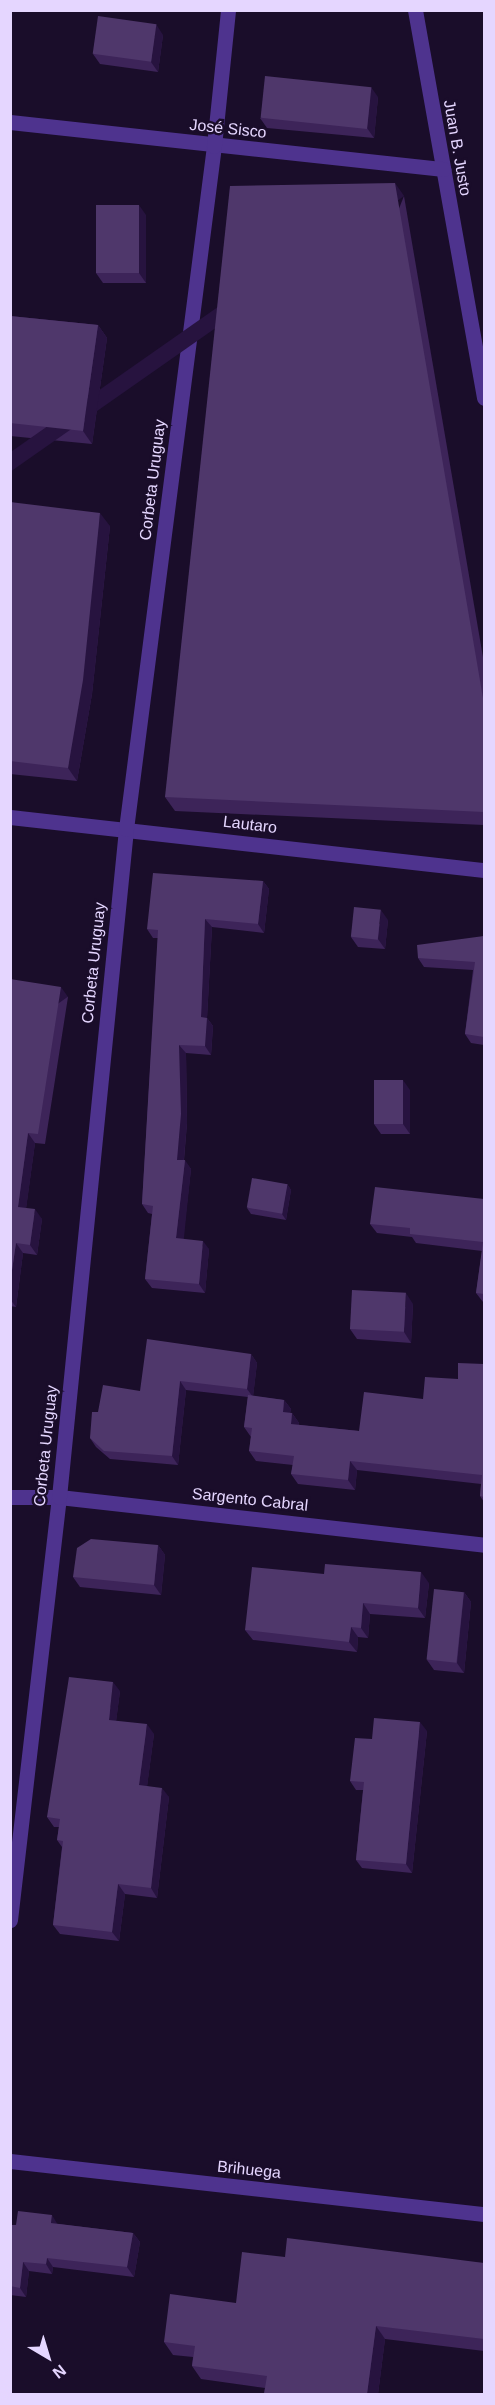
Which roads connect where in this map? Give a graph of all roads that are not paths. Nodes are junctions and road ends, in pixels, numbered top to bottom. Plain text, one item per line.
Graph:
1 (228, 10) edge
2 (415, 10) edge
3 (10, 122) edge
4 (214, 146) junction
5 (443, 169) junction
6 (484, 398) edge
7 (10, 817) edge
8 (126, 829) junction
9 (484, 870) edge
10 (10, 1497) edge
11 (59, 1497) junction
12 (484, 1545) edge
13 (10, 1920) edge
14 (10, 2161) edge
15 (484, 2214) edge

1 - 4 street, Corbeta Uruguay
2 - 5 street, Juan B. Justo
3 - 4 street, José Sisco
4 - 5 street, José Sisco
4 - 8 street, Corbeta Uruguay
5 - 6 street, Juan B. Justo
7 - 8 street, Lautaro
8 - 9 street, Lautaro
8 - 11 street, Corbeta Uruguay
10 - 11 street, Sargento Cabral
11 - 12 street, Sargento Cabral
11 - 13 street, Corbeta Uruguay
14 - 15 street, Brihuega

